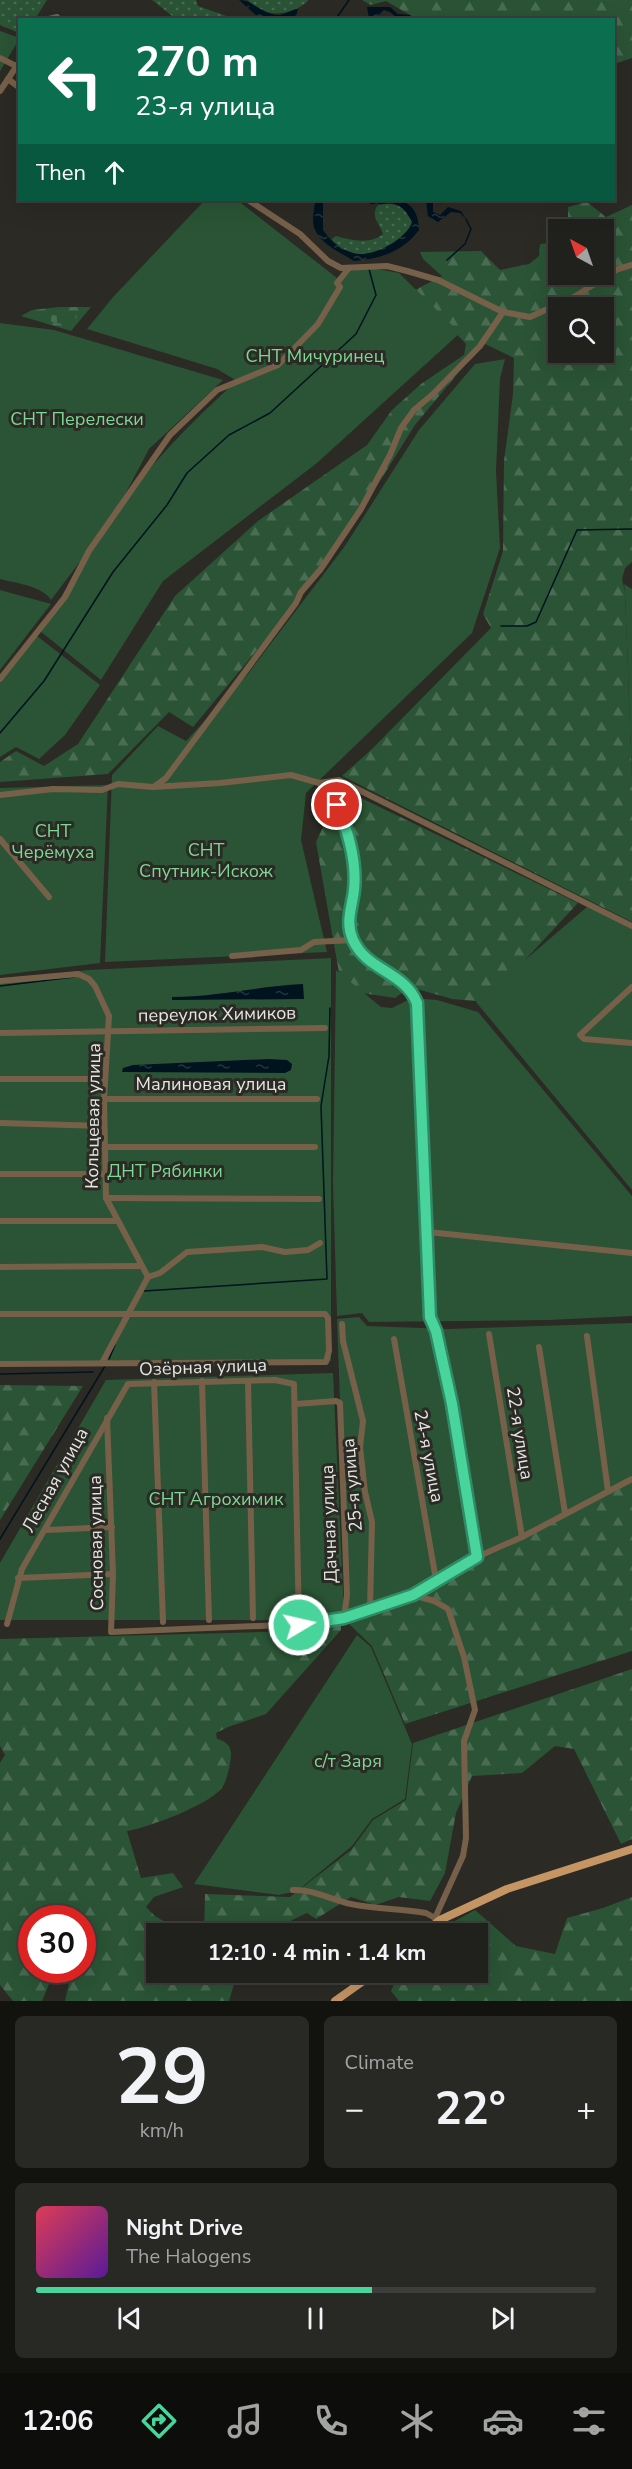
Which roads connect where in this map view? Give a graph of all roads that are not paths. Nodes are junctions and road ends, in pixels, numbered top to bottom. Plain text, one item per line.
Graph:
1 (0, 58) edge
2 (18, 64) edge
3 (8, 79) junction
4 (18, 86) edge
5 (0, 91) edge
6 (250, 201) edge
7 (632, 265) edge
8 (336, 266) junction
9 (349, 268) junction
10 (337, 283) junction
11 (503, 312) junction
12 (0, 679) edge
13 (319, 783) junction
14 (154, 786) junction
15 (0, 795) edge
16 (0, 839) edge
17 (50, 897) dead end
18 (632, 926) edge
19 (353, 940) junction
20 (232, 956) dead end
21 (0, 981) edge
22 (632, 987) edge
23 (325, 1028) dead end
24 (110, 1030) junction
25 (0, 1033) edge
26 (632, 1043) edge
27 (0, 1079) edge
28 (105, 1079) junction
29 (104, 1099) junction
30 (317, 1099) dead end
31 (0, 1123) edge
32 (104, 1126) junction
33 (105, 1147) junction
34 (315, 1147) dead end
35 (0, 1174) edge
36 (105, 1174) junction
37 (106, 1198) junction
38 (319, 1199) dead end
39 (0, 1221) edge
40 (117, 1221) junction
41 (428, 1232) junction
42 (320, 1243) dead end
43 (632, 1253) edge
44 (141, 1266) junction
45 (0, 1267) edge
46 (148, 1277) junction
47 (0, 1314) edge
48 (126, 1316) junction
49 (342, 1324) dead end
50 (489, 1334) dead end
51 (587, 1336) dead end
52 (394, 1339) dead end
53 (538, 1347) dead end
54 (102, 1363) junction
55 (0, 1364) edge
56 (201, 1381) junction
57 (248, 1381) junction
58 (154, 1382) junction
59 (296, 1404) junction
60 (107, 1418) junction
61 (632, 1479) edge
62 (608, 1491) junction
63 (565, 1513) junction
64 (46, 1527) junction
65 (112, 1527) junction
66 (522, 1537) junction
67 (477, 1557) junction
68 (113, 1574) junction
69 (18, 1578) junction
70 (436, 1580) junction
71 (413, 1595) junction
72 (370, 1610) junction
73 (253, 1618) dead end
74 (344, 1618) junction
75 (209, 1620) dead end
76 (163, 1622) dead end
77 (7, 1624) dead end
78 (299, 1625) junction
79 (632, 1849) edge
80 (293, 1890) dead end
81 (436, 1920) junction
82 (433, 1923) edge
83 (360, 1983) edge
84 (335, 2001) edge

1 - 2 street
2 - 3 street
3 - 4 street
3 - 5 street
6 - 8 street
7 - 11 street
8 - 9 street
8 - 10 street
9 - 10 street
9 - 11 street
10 - 12 street
11 - 14 street
13 - 14 street
13 - 18 street
13 - 19 street
14 - 15 street
16 - 17 street
19 - 20 street
19 - 41 street
21 - 24 street, Кольцевая улица
22 - 26 street
23 - 24 street, переулок Химиков
24 - 25 street, переулок Химиков
24 - 28 street, Кольцевая улица
27 - 28 street
28 - 29 street, Кольцевая улица
29 - 30 street, Малиновая улица
29 - 32 street, Кольцевая улица
31 - 32 street
32 - 33 street, Кольцевая улица
33 - 34 street
33 - 36 street, Кольцевая улица
35 - 36 street
36 - 37 street, Кольцевая улица
37 - 38 street
37 - 40 street, Кольцевая улица
39 - 40 street
40 - 44 street, Кольцевая улица
41 - 43 street
41 - 67 street
42 - 46 street
44 - 45 street
44 - 46 street, Кольцевая улица
46 - 48 street
47 - 48 street
48 - 54 street
48 - 54 street
49 - 72 street, 25-я улица
50 - 66 street, 22-я улица
51 - 62 street
52 - 70 street, 24-я улица
53 - 63 street
54 - 55 street
56 - 57 street, Озёрная улица
56 - 58 street, Озёрная улица
56 - 75 street
57 - 59 street, Озёрная улица
57 - 73 street
58 - 60 street, Озёрная улица
58 - 76 street
59 - 74 street, Дачная улица
59 - 78 street, Озёрная улица
60 - 64 street, Лесная улица
60 - 65 street, Сосновая улица
61 - 62 street
62 - 63 street
63 - 66 street
64 - 65 street
64 - 69 street, Лесная улица
65 - 68 street, Сосновая улица
66 - 67 street
67 - 70 street
68 - 69 street
68 - 78 street, Сосновая улица
69 - 77 street, Лесная улица
70 - 71 street
71 - 72 street
71 - 81 street
72 - 74 street
74 - 78 street
79 - 81 main road
80 - 81 street
81 - 82 main road
83 - 84 main road

